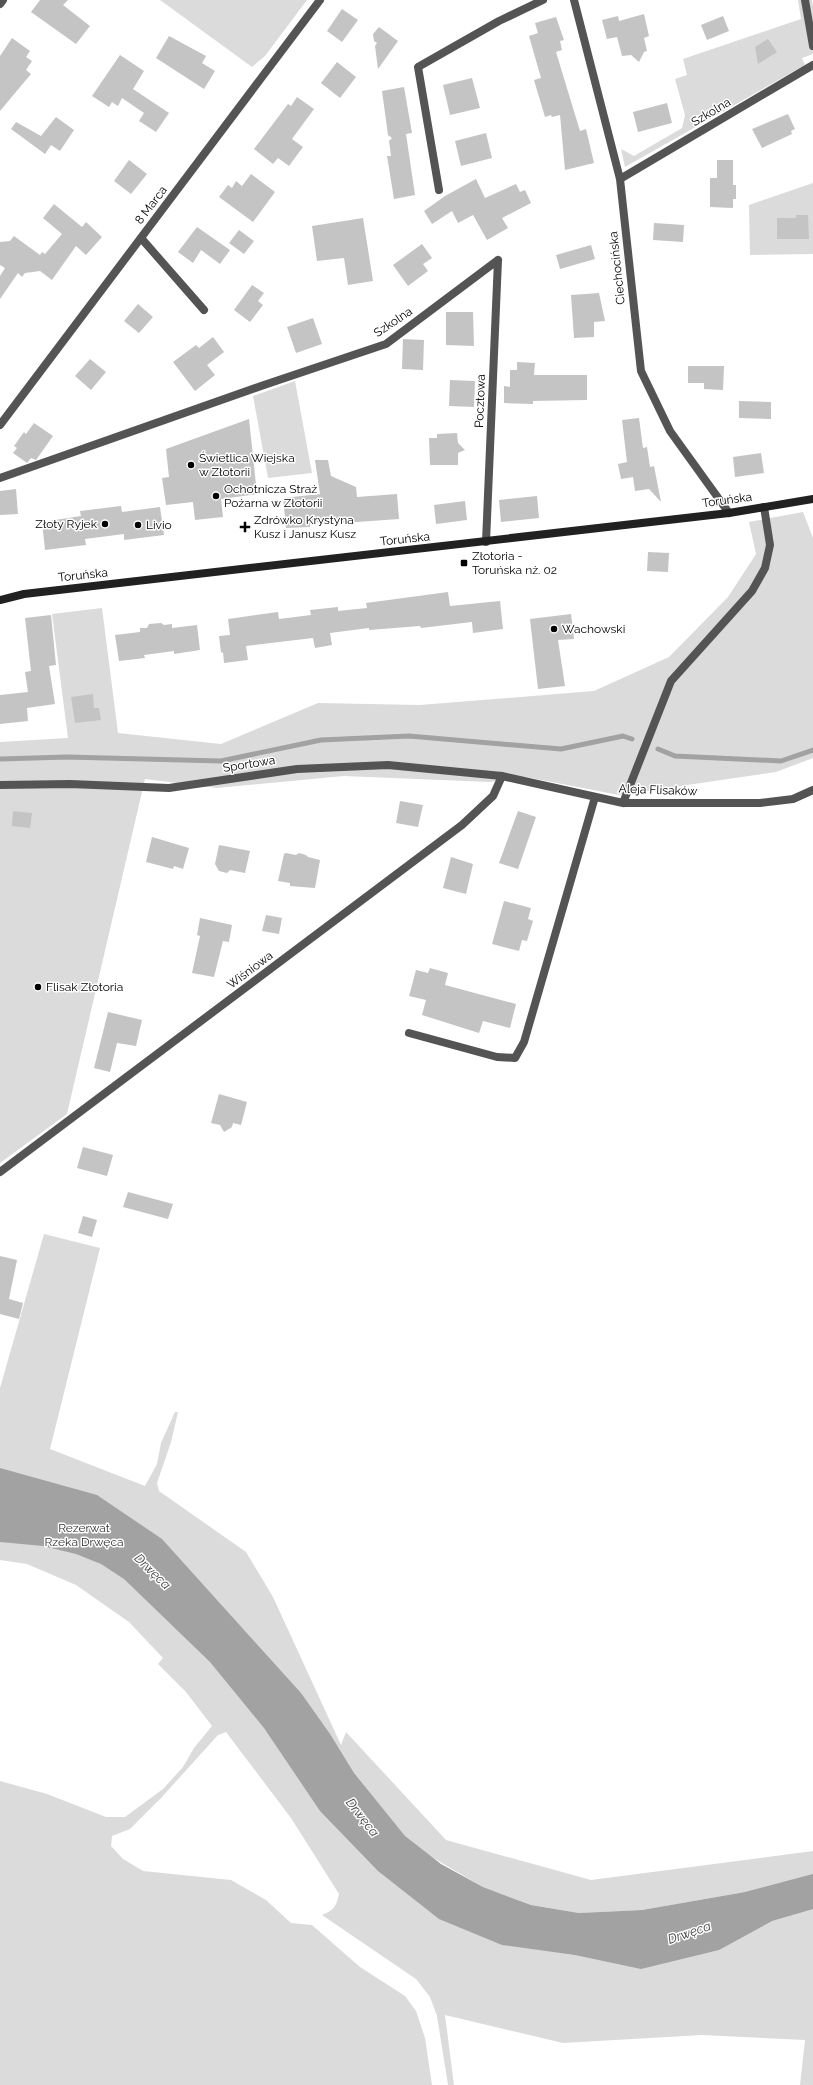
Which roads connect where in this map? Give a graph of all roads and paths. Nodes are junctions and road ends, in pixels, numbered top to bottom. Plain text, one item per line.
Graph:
1 (3, 0) edge
2 (320, 0) edge
3 (543, 0) edge
4 (574, 0) edge
5 (805, 0) edge
6 (0, 4) edge
7 (813, 46) edge
8 (813, 65) edge
9 (620, 179) junction
10 (439, 190) dead end
11 (141, 238) junction
12 (498, 260) joint
13 (204, 310) dead end
14 (0, 424) edge
15 (0, 478) edge
16 (813, 499) edge
17 (764, 507) junction
18 (729, 513) junction
19 (486, 542) junction
20 (0, 600) edge
21 (502, 776) junction
22 (0, 785) edge
23 (813, 790) edge
24 (595, 797) junction
25 (623, 803) junction
26 (409, 1033) dead end
27 (0, 1172) edge

1 - 6 street
2 - 11 street, 8 Marca
3 - 10 street
4 - 9 street, Ciechocińska
5 - 7 street
8 - 9 street, Szkolna
9 - 18 street, Ciechocińska
11 - 13 street
11 - 14 street, 8 Marca
12 - 15 street, Szkolna
12 - 19 street, Pocztowa
16 - 17 main road, Toruńska
17 - 18 main road, Toruńska
17 - 25 street
18 - 19 main road, Toruńska
19 - 20 main road, Toruńska
21 - 22 street, Sportowa
21 - 24 street, Aleja Flisaków
21 - 27 street, Wiśniowa
23 - 25 street, Aleja Flisaków
24 - 25 street, Aleja Flisaków
24 - 26 street

